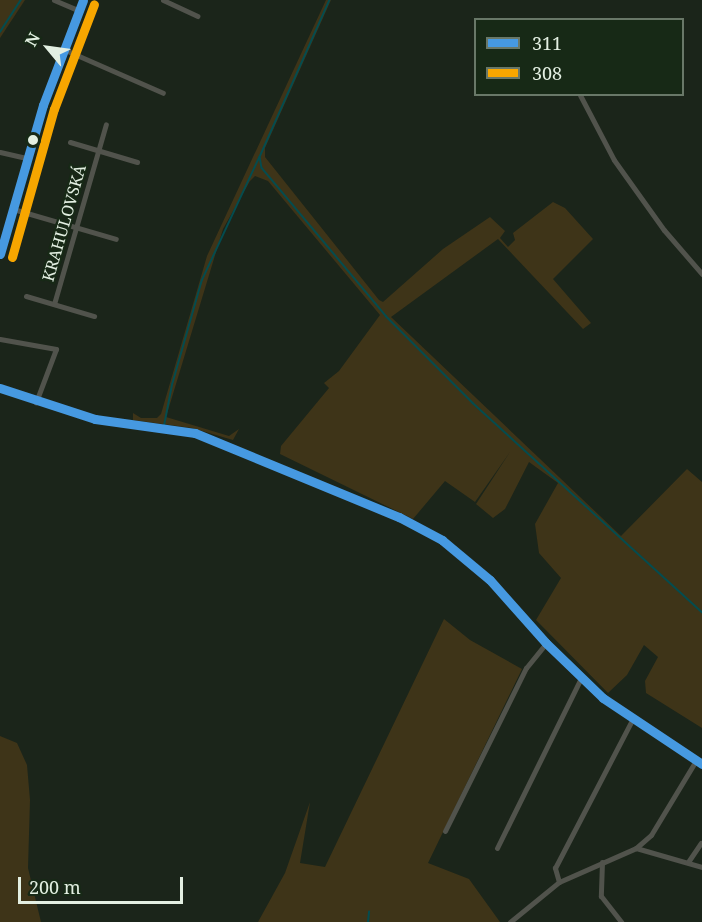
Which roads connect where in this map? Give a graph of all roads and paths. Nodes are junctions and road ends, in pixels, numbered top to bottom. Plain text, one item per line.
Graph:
1 (54, 0) edge
2 (83, 0) edge
3 (163, 0) edge
4 (78, 10) junction
5 (198, 16) dead end
6 (63, 49) junction
7 (163, 93) dead end
8 (581, 96) edge
9 (106, 124) dead end
10 (70, 142) dead end
11 (99, 150) junction
12 (0, 152) edge
13 (27, 158) junction
14 (137, 162) dead end
15 (13, 209) junction
16 (77, 228) junction
17 (116, 239) dead end
18 (0, 254) edge
19 (702, 274) edge
20 (26, 296) dead end
21 (54, 304) junction
22 (94, 316) dead end
23 (0, 339) edge
24 (0, 388) edge
25 (36, 402) junction
26 (546, 643) junction
27 (581, 678) junction
28 (632, 720) junction
29 (699, 763) edge
30 (445, 831) dead end
31 (701, 843) edge
32 (497, 848) dead end
33 (636, 848) junction
34 (602, 862) junction
35 (688, 862) junction
36 (702, 867) edge
37 (559, 882) junction
38 (510, 922) edge
39 (621, 922) edge

1 - 4 street
2 - 4 street
3 - 5 street
4 - 6 street
6 - 7 street
6 - 13 street
8 - 19 street
9 - 11 street, KRAHULOVSKÁ
10 - 11 street, KRAHULOVSKÁ
11 - 14 street, KRAHULOVSKÁ
11 - 16 street, KRAHULOVSKÁ
12 - 13 street
13 - 15 street
15 - 16 street
15 - 18 street
16 - 17 street
16 - 21 street, KRAHULOVSKÁ
20 - 21 street, KRAHULOVSKÁ
21 - 22 street, KRAHULOVSKÁ
23 - 25 street
24 - 25 street
25 - 26 street
26 - 27 street
26 - 30 street
27 - 28 street
27 - 32 street
28 - 29 street
28 - 37 street
29 - 33 street
31 - 35 street
33 - 34 street
33 - 35 street
34 - 37 street
34 - 39 street
35 - 36 street
37 - 38 street

